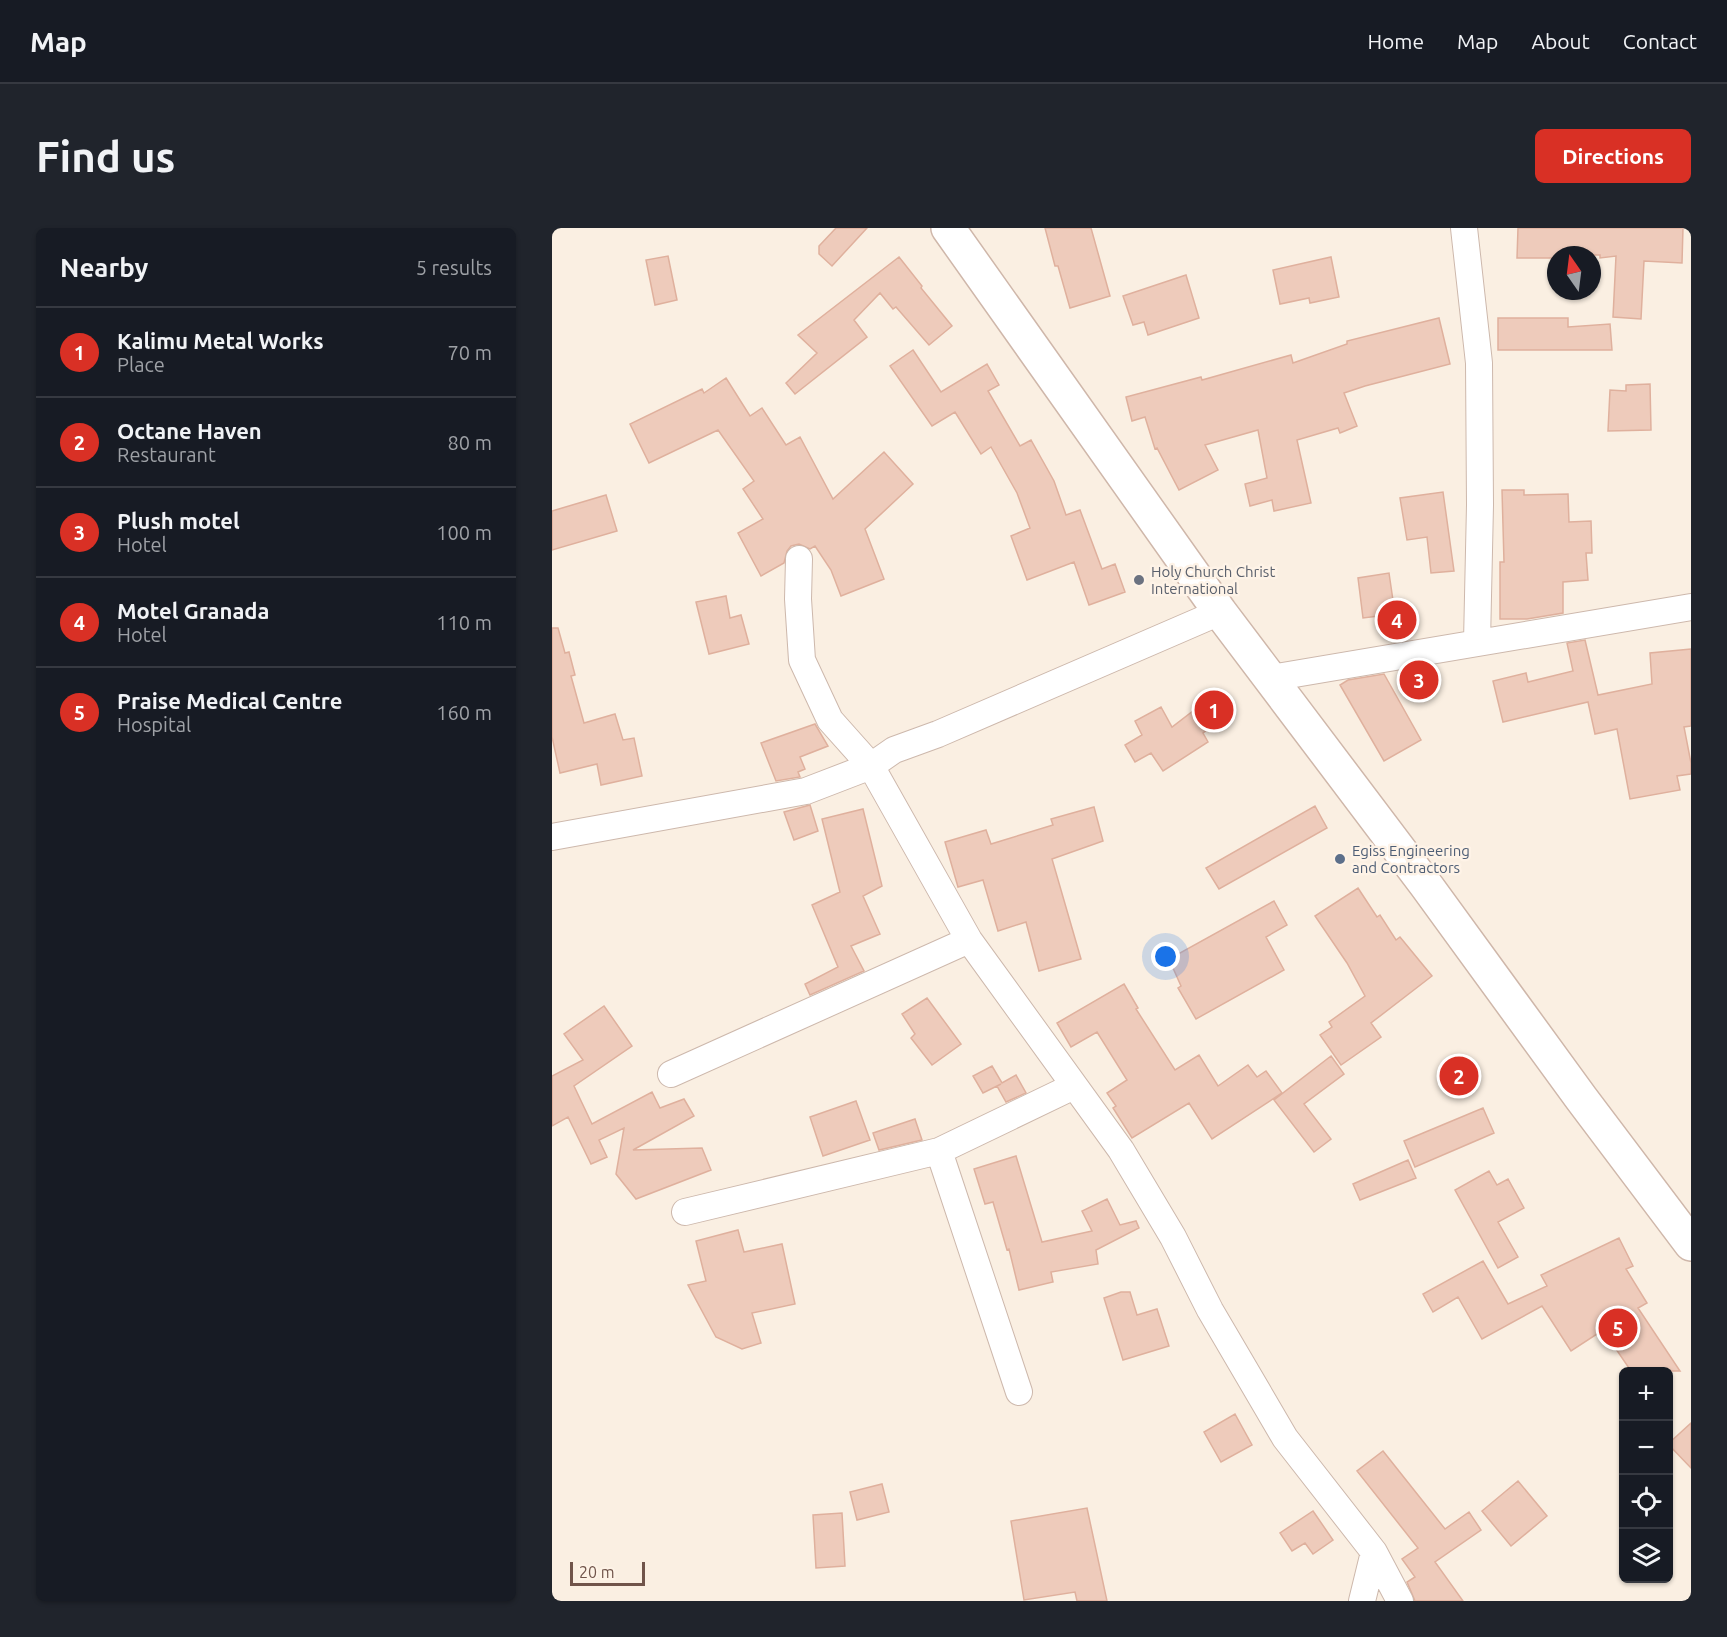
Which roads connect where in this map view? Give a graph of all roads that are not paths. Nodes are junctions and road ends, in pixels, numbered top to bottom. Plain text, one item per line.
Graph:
1 (948, 228) edge
2 (1464, 228) edge
3 (799, 559) dead end
4 (1691, 607) edge
5 (1220, 612) junction
6 (1477, 642) junction
7 (1271, 678) junction
8 (870, 766) junction
9 (552, 837) edge
10 (969, 940) junction
11 (671, 1074) dead end
12 (1074, 1086) junction
13 (939, 1151) junction
14 (685, 1212) dead end
15 (1688, 1235) edge
16 (1019, 1392) dead end
17 (1374, 1552) junction
18 (1362, 1601) edge
19 (1400, 1601) edge

1 - 5 street
2 - 6 street
3 - 8 street
4 - 6 street
5 - 7 street
5 - 8 street
6 - 7 street
7 - 15 street
8 - 9 street
8 - 10 street
10 - 11 street
10 - 12 street
12 - 13 street
12 - 17 street
13 - 14 street
13 - 16 street
17 - 18 street
17 - 19 street

